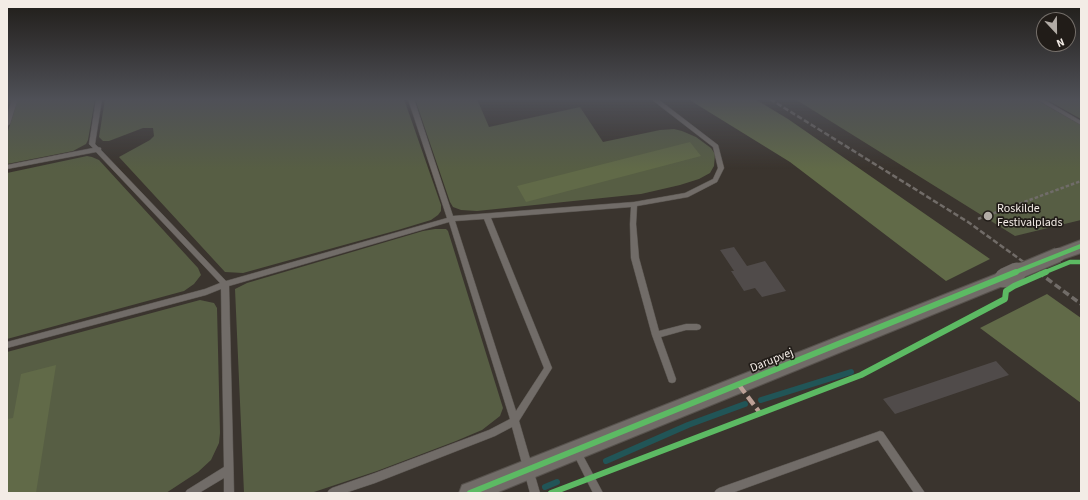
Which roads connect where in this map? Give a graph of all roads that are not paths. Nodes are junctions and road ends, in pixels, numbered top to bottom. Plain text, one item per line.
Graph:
1 (95, 122) edge
2 (418, 122) edge
3 (685, 122) edge
4 (99, 149) junction
5 (7, 167) edge
6 (634, 204) junction
7 (488, 217) junction
8 (451, 219) junction
9 (1081, 246) edge
10 (225, 284) junction
11 (697, 327) dead end
12 (656, 335) junction
13 (7, 345) edge
14 (672, 379) dead end
15 (514, 421) junction
16 (576, 451) junction
17 (228, 470) junction
18 (529, 470) junction
19 (190, 493) edge
20 (229, 493) edge
21 (332, 493) edge
22 (470, 493) edge
23 (535, 493) edge
24 (598, 493) edge
25 (720, 493) edge
26 (920, 493) edge

1 - 4 lane
2 - 8 lane
3 - 6 lane
4 - 5 lane
4 - 10 lane
6 - 7 lane
6 - 12 lane
7 - 8 lane
7 - 15 lane
8 - 10 lane
8 - 15 lane
9 - 16 street, Darupvej, bridge
10 - 13 lane
10 - 17 lane
11 - 12 lane
12 - 14 lane
15 - 18 lane
15 - 21 lane
16 - 18 street, Darupvej
16 - 24 lane
17 - 19 lane
17 - 20 lane
18 - 22 street, Darupvej
18 - 23 lane
25 - 26 lane

